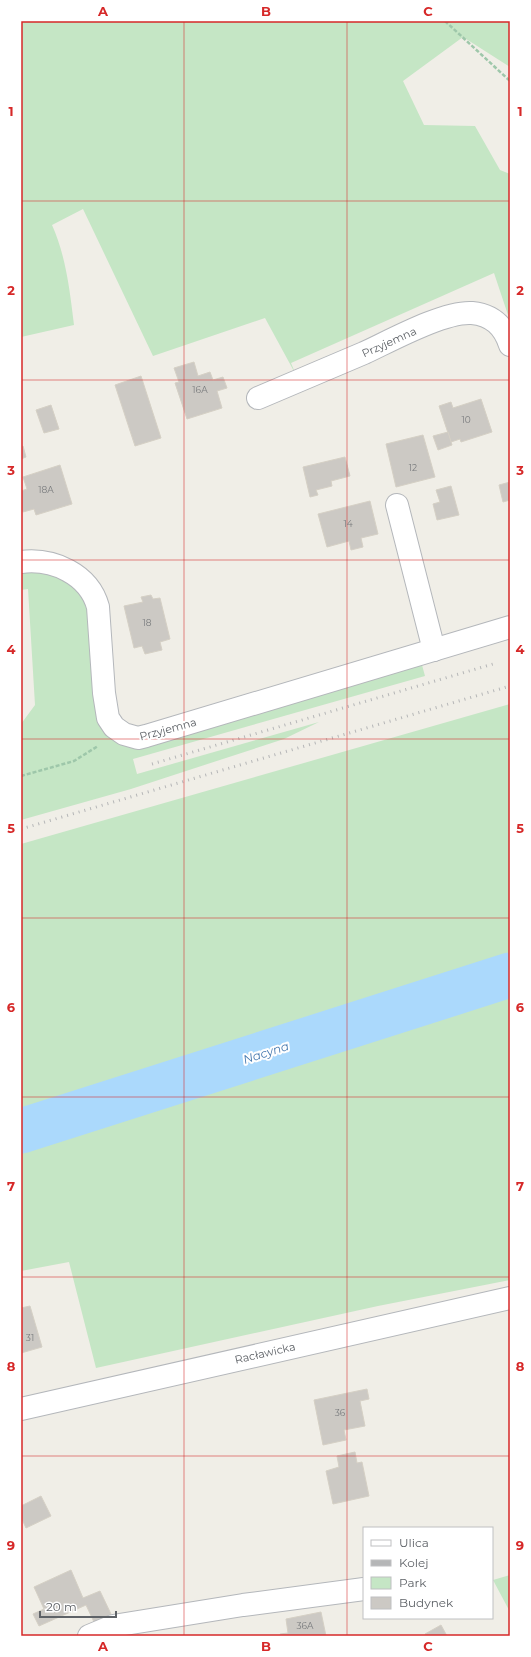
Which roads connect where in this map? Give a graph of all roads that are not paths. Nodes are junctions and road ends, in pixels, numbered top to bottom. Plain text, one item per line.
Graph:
1 (510, 345) edge
2 (258, 398) dead end
3 (396, 505) dead end
4 (21, 562) edge
5 (510, 627) edge
6 (434, 650) junction
7 (510, 1298) edge
8 (21, 1410) edge
9 (363, 1589) edge
10 (89, 1636) edge

1 - 2 street, Przyjemna
3 - 6 street
4 - 6 street, Przyjemna
5 - 6 street, Przyjemna
7 - 8 street, Racławicka
9 - 10 street

